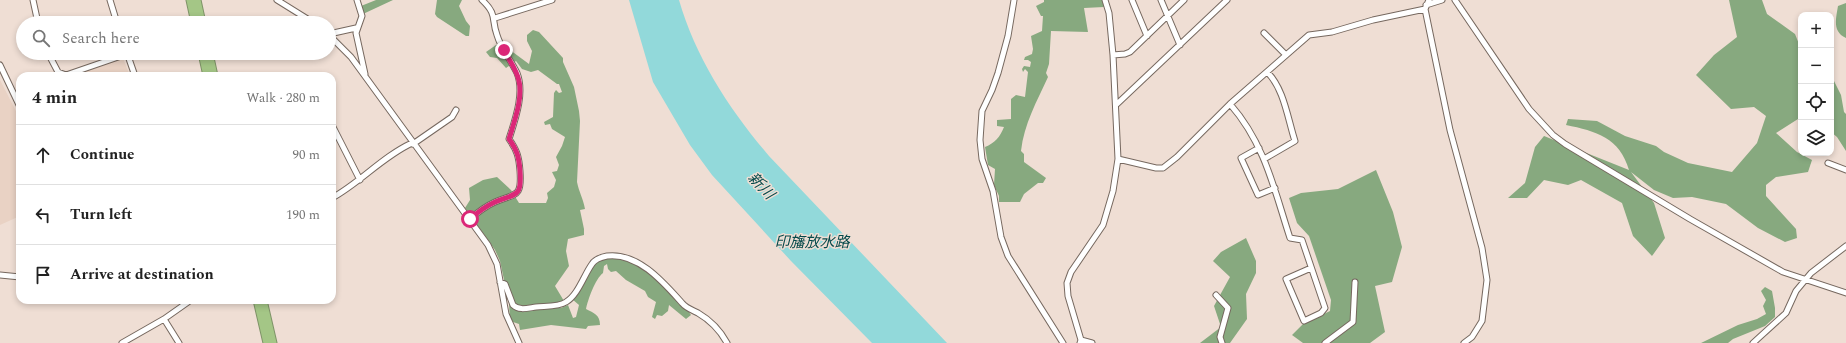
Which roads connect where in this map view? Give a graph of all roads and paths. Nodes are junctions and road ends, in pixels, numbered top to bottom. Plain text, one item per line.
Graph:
1 (32, 0) edge
2 (110, 0) edge
3 (190, 0) edge
4 (197, 0) edge
5 (277, 0) edge
6 (357, 0) edge
7 (482, 0) edge
8 (552, 0) edge
9 (1014, 0) edge
10 (1106, 0) edge
11 (1132, 0) edge
12 (1161, 0) edge
13 (1184, 0) edge
14 (1227, 0) edge
15 (1442, 0) edge
16 (1455, 0) edge
17 (1427, 5) edge
18 (36, 16) edge
19 (115, 16) edge
20 (194, 16) edge
21 (200, 16) edge
22 (303, 16) edge
23 (1168, 16) junction
24 (495, 18) junction
25 (356, 28) junction
26 (336, 32) edge
27 (1264, 33) dead end
28 (1147, 36) junction
29 (336, 42) edge
30 (1180, 45) junction
31 (1286, 55) junction
32 (1114, 56) junction
33 (52, 60) edge
34 (108, 60) edge
35 (129, 60) edge
36 (204, 60) edge
37 (210, 60) edge
38 (0, 65) edge
39 (58, 72) edge
40 (74, 72) edge
41 (134, 72) edge
42 (206, 72) edge
43 (213, 72) edge
44 (1266, 72) junction
45 (366, 79) junction
46 (16, 98) edge
47 (1117, 104) junction
48 (1230, 104) junction
49 (456, 110) dead end
50 (336, 132) edge
51 (412, 144) junction
52 (1258, 148) junction
53 (1118, 159) junction
54 (1264, 159) junction
55 (1828, 163) dead end
56 (1846, 170) edge
57 (360, 180) junction
58 (1275, 188) junction
59 (336, 195) edge
60 (470, 219) junction
61 (1846, 246) edge
62 (1311, 268) junction
63 (0, 275) edge
64 (16, 277) edge
65 (1805, 280) junction
66 (500, 282) junction
67 (1355, 282) dead end
68 (1846, 293) edge
69 (1216, 295) dead end
70 (185, 304) edge
71 (258, 304) edge
72 (264, 304) edge
73 (164, 319) junction
74 (1081, 341) edge
75 (122, 343) edge
76 (179, 343) edge
77 (267, 343) edge
78 (273, 343) edge
79 (518, 343) edge
80 (727, 343) edge
81 (1063, 343) edge
82 (1092, 343) edge
83 (1222, 343) edge
84 (1325, 343) edge
85 (1464, 343) edge
86 (1753, 343) edge

1 - 18 street
2 - 19 street
3 - 20 highway
4 - 21 highway
5 - 22 street
6 - 25 street
7 - 24 street
8 - 24 street
9 - 81 street
10 - 32 street
11 - 28 street
12 - 23 street
13 - 23 street
14 - 30 street
15 - 17 street
16 - 65 street
17 - 31 street
17 - 85 street
23 - 28 street
23 - 30 street
24 - 60 street
25 - 26 street
25 - 45 street
27 - 31 street
28 - 32 street
29 - 45 street
30 - 47 street
31 - 44 street
32 - 47 street
33 - 39 street
34 - 40 street
35 - 41 street
36 - 42 highway
37 - 43 highway
38 - 46 street
44 - 48 street
44 - 54 street
45 - 51 street
47 - 53 street
48 - 52 street
48 - 53 street
49 - 51 street
50 - 57 street
51 - 57 street
51 - 60 street
52 - 54 street
52 - 58 street
53 - 74 street
54 - 58 street
55 - 56 street
57 - 59 street
58 - 62 street
60 - 66 street
61 - 65 street
62 - 62 street
63 - 64 street
65 - 68 street
65 - 86 street
66 - 79 street
66 - 80 street
67 - 84 street
69 - 83 street
70 - 73 street
71 - 77 highway
72 - 78 highway
73 - 75 street
73 - 76 street
74 - 82 street

